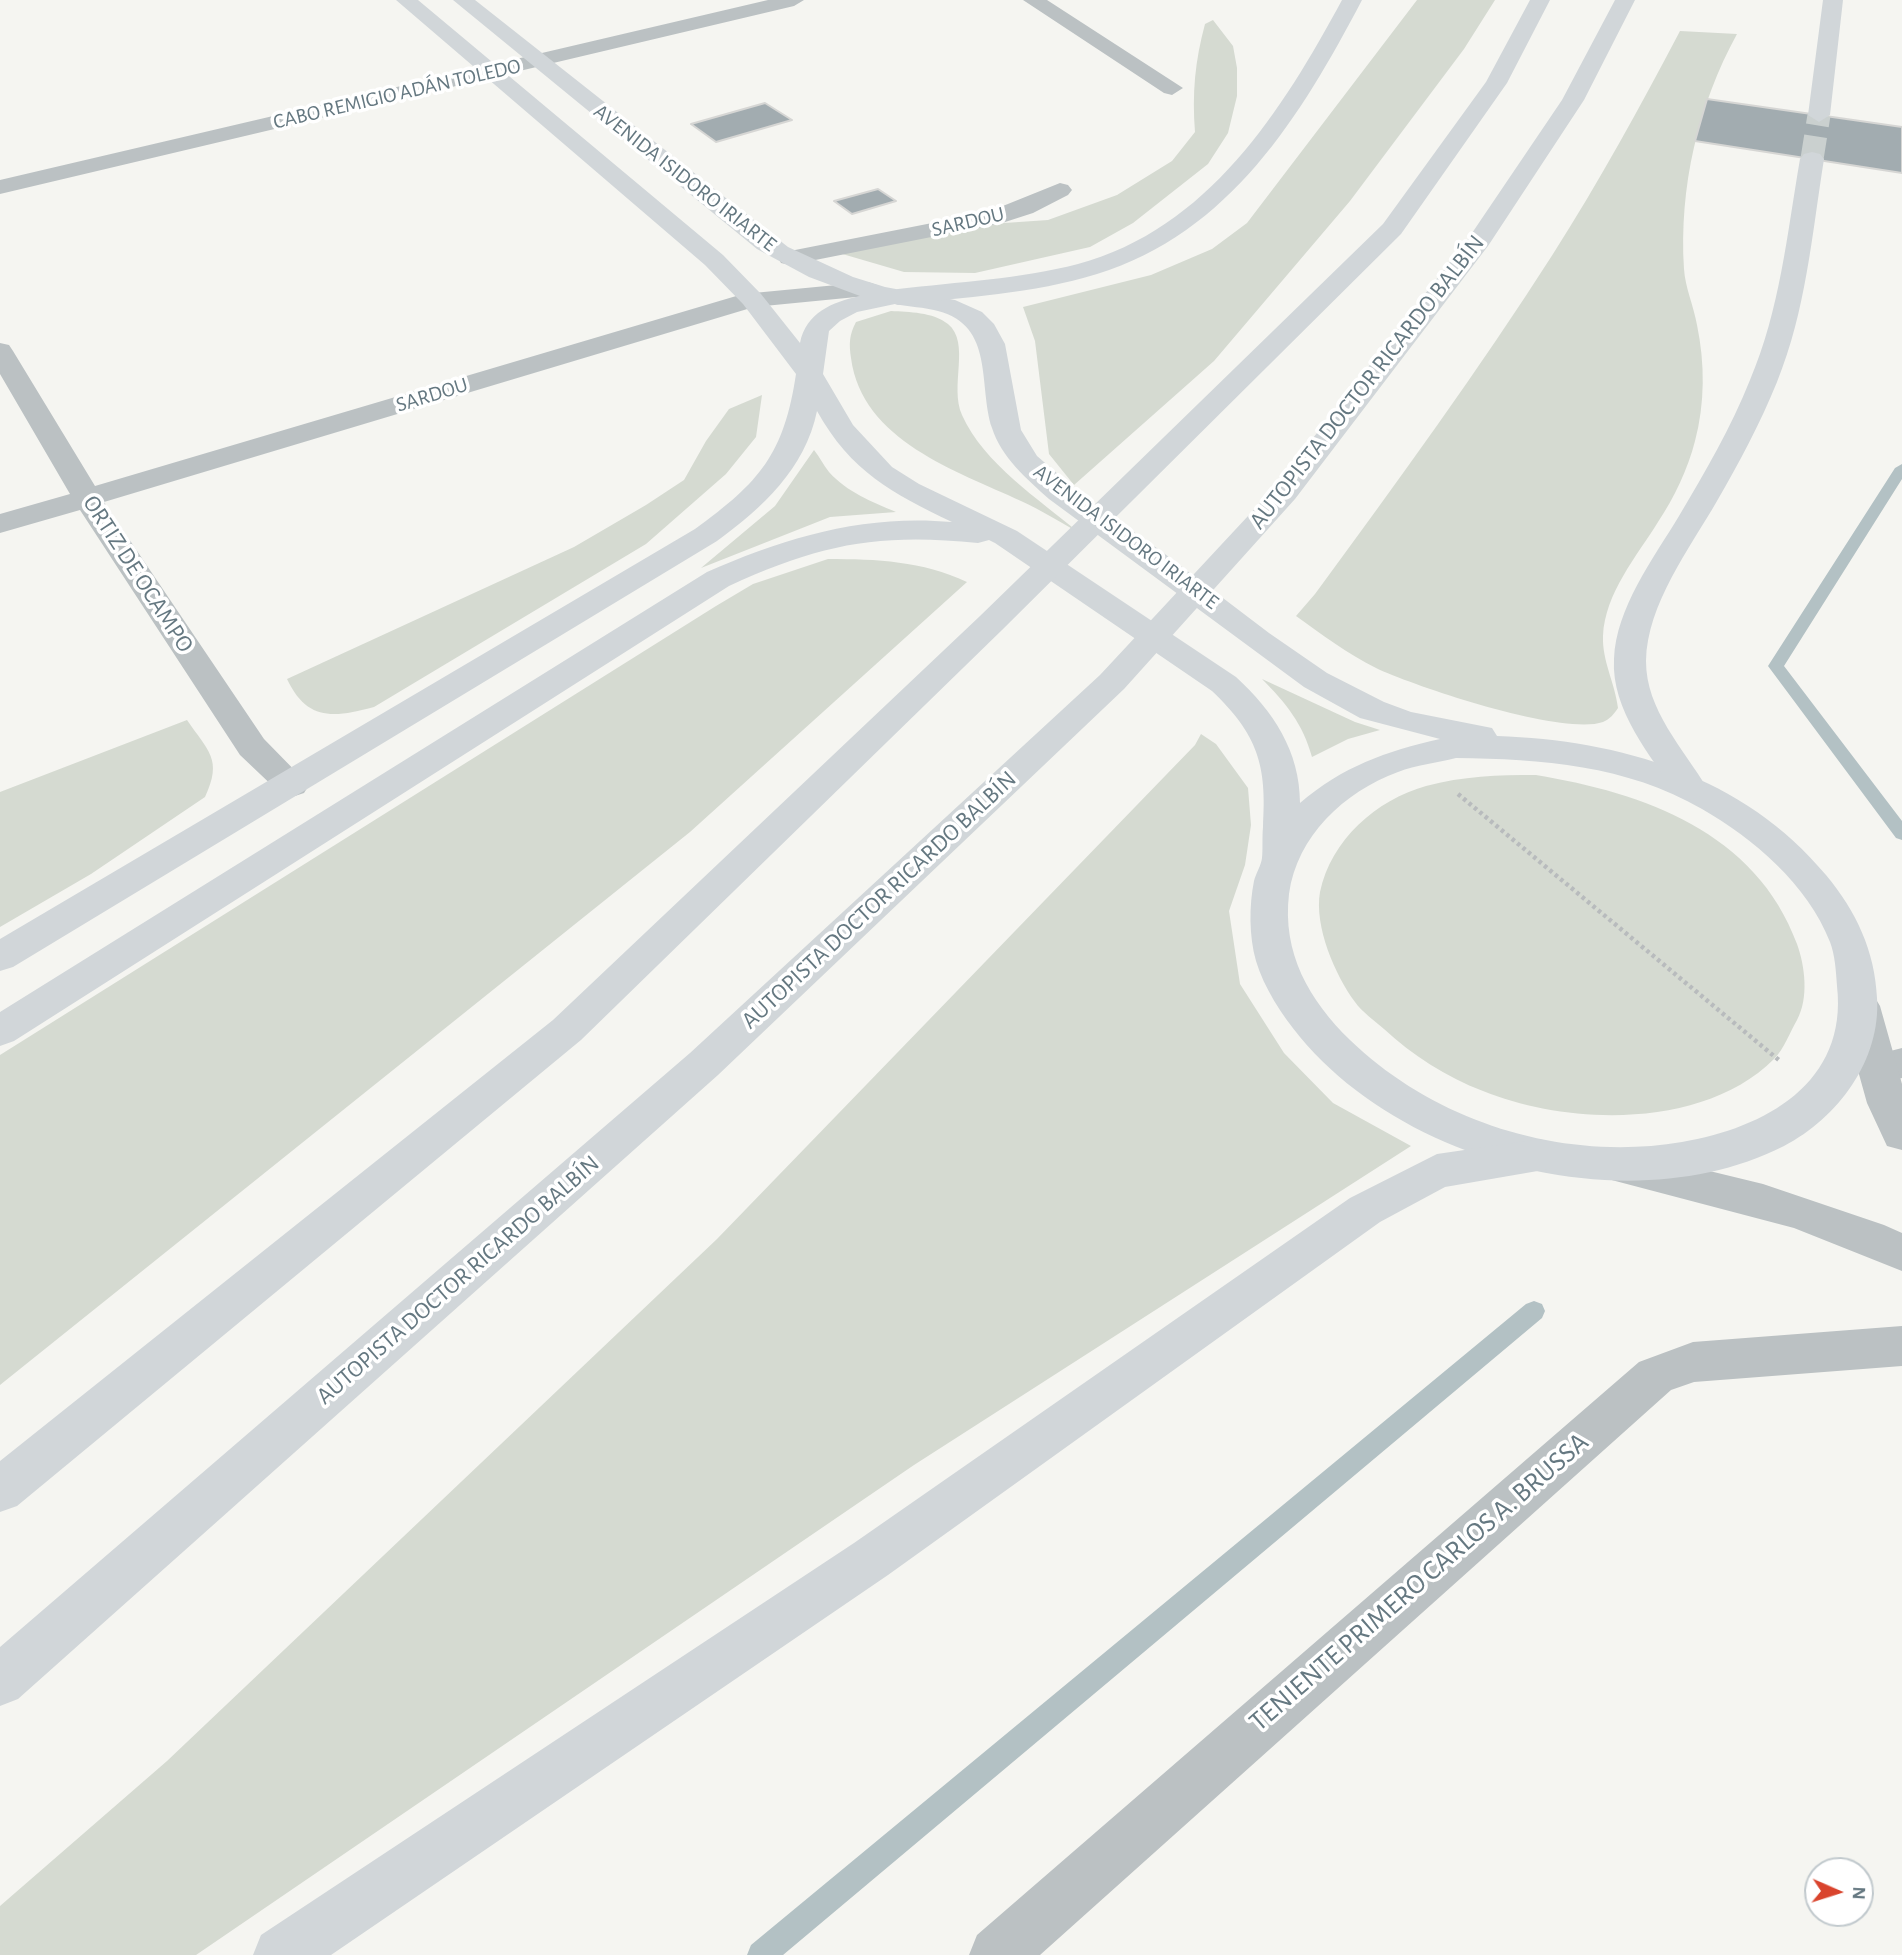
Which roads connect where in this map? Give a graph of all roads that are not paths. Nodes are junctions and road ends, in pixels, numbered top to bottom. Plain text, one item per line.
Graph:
1 (407, 0) edge
2 (463, 0) edge
3 (794, 0) edge
4 (1034, 0) edge
5 (1352, 0) edge
6 (1539, 0) edge
7 (1625, 0) edge
8 (1833, 0) edge
9 (536, 61) junction
10 (491, 72) junction
11 (1172, 88) dead end
12 (1819, 115) tunnel mouth
13 (1812, 159) tunnel mouth
14 (0, 187) edge
15 (1060, 190) dead end
16 (780, 252) junction
17 (714, 260) junction
18 (868, 290) junction
19 (898, 297) junction
20 (752, 299) junction
21 (0, 351) edge
22 (807, 370) junction
23 (87, 498) junction
24 (0, 524) edge
25 (1006, 537) junction
26 (1540, 747) junction
27 (292, 785) junction
28 (1690, 788) junction
29 (1280, 851) junction
30 (0, 957) edge
31 (1860, 1006) junction
32 (0, 1031) edge
33 (1890, 1066) edge
34 (1902, 1134) edge
35 (1540, 1156) junction
36 (1606, 1164) junction
37 (1902, 1253) edge
38 (1902, 1346) edge
39 (0, 1490) edge
40 (0, 1681) edge
41 (281, 1955) edge
42 (997, 1955) edge

1 - 10 main road, AVENIDA ISIDORO IRIARTE
2 - 9 main road, AVENIDA ISIDORO IRIARTE
3 - 9 street, CABO REMIGIO ADÁN TOLEDO
4 - 11 street
5 - 19 main road
6 - 39 main road
7 - 40 main road, AUTOPISTA DOCTOR RICARDO BALBÍN
8 - 12 main road
9 - 10 street, CABO REMIGIO ADÁN TOLEDO
9 - 16 main road, AVENIDA ISIDORO IRIARTE
10 - 14 street, CABO REMIGIO ADÁN TOLEDO
10 - 17 main road, AVENIDA ISIDORO IRIARTE
13 - 28 main road
15 - 16 street, SARDOU
16 - 17 main road
16 - 18 main road, AVENIDA ISIDORO IRIARTE
17 - 20 main road, AVENIDA ISIDORO IRIARTE
18 - 19 main road, AVENIDA ISIDORO IRIARTE
18 - 20 street, SARDOU
19 - 22 main road
19 - 26 main road, AVENIDA ISIDORO IRIARTE
20 - 22 main road, AVENIDA ISIDORO IRIARTE
20 - 23 street, SARDOU
21 - 23 street, ORTIZ DE OCAMPO
22 - 25 main road, AVENIDA ISIDORO IRIARTE
22 - 27 main road
23 - 24 street, SARDOU
23 - 27 street, ORTIZ DE OCAMPO
25 - 29 main road, AVENIDA ISIDORO IRIARTE
25 - 32 main road
26 - 28 main road
26 - 29 main road
27 - 30 main road
28 - 31 main road
29 - 35 main road
31 - 33 street
31 - 36 main road
33 - 34 street
35 - 36 main road
35 - 41 main road
36 - 37 street
38 - 42 street, TENIENTE PRIMERO CARLOS A. BRUSSA

